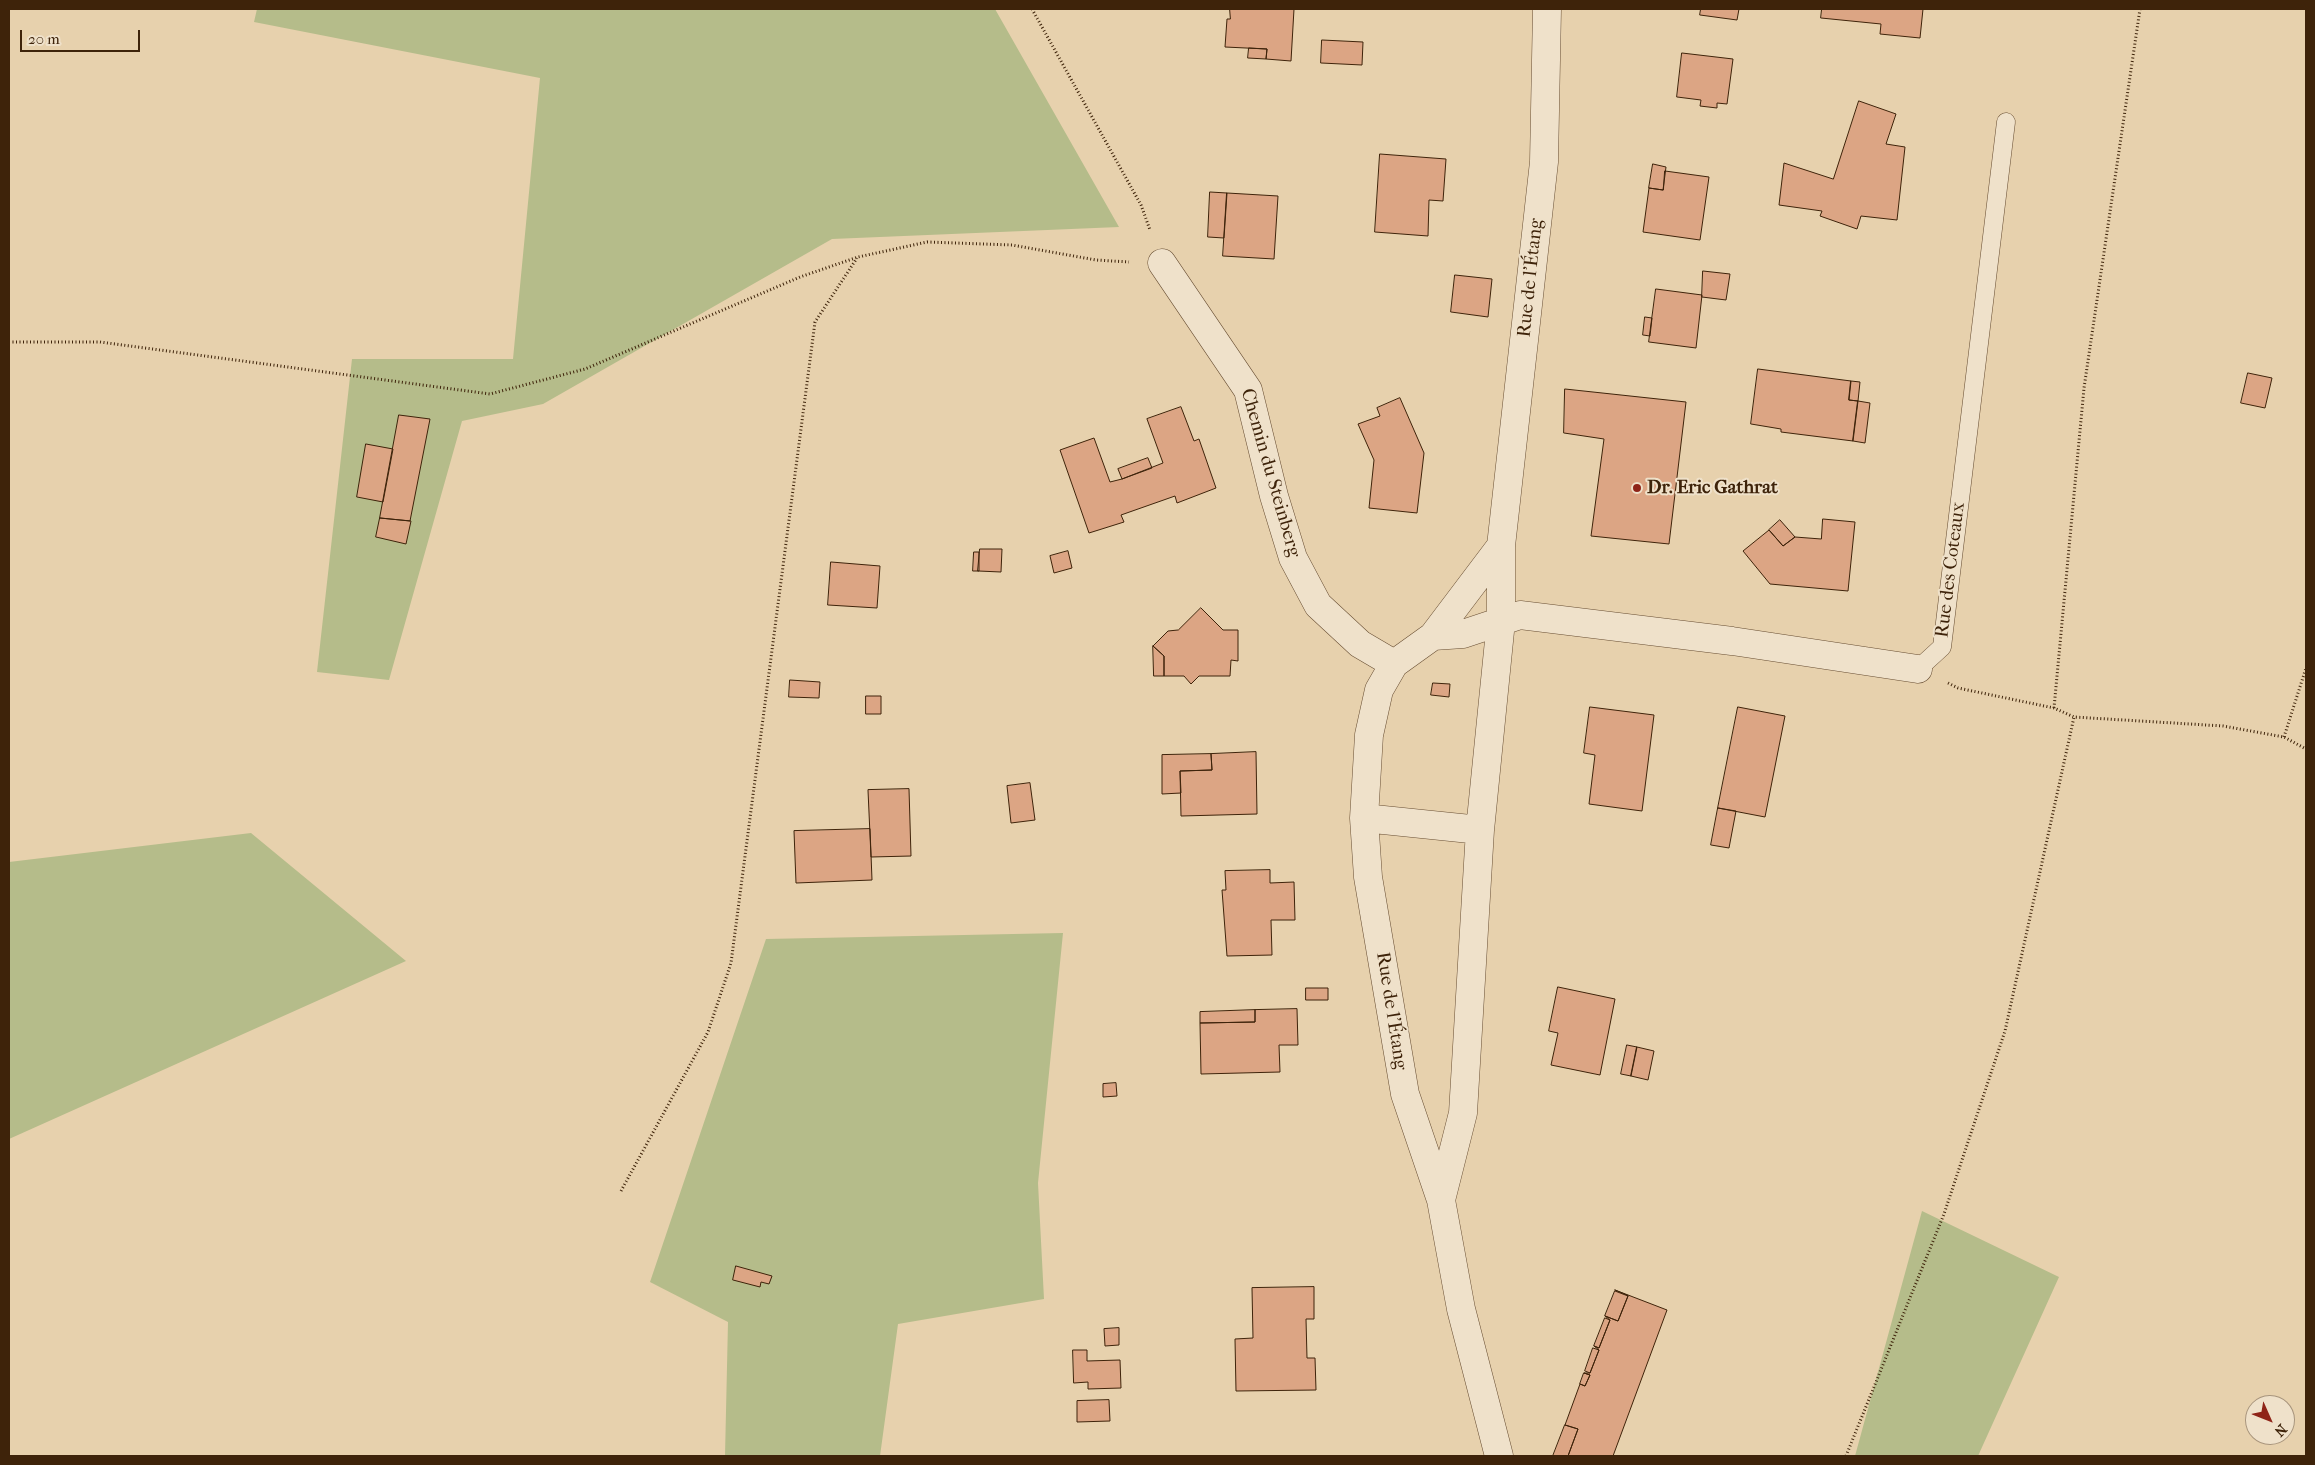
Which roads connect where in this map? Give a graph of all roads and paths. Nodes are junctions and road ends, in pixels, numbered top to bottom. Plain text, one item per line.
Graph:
1 (1032, 9) edge
2 (1547, 9) edge
3 (2140, 9) edge
4 (2006, 122) dead end
5 (858, 257) junction
6 (1162, 263) junction
7 (9, 342) edge
8 (1501, 546) junction
9 (1500, 621) junction
10 (1433, 636) junction
11 (1394, 664) junction
12 (2306, 668) edge
13 (1918, 669) junction
14 (2054, 708) junction
15 (2074, 717) junction
16 (2284, 736) junction
17 (2306, 749) edge
18 (1364, 818) junction
19 (1480, 830) junction
20 (621, 1192) dead end
21 (1441, 1200) junction
22 (1500, 1456) edge
23 (1846, 1456) edge

1 - 6 path
2 - 8 street, Rue de l'Étang
3 - 14 path
4 - 13 lane, Rue des Coteaux
5 - 6 path
5 - 7 path
5 - 20 path
6 - 11 street, Chemin du Steinberg
8 - 9 street, Rue de l'Étang
8 - 10 street, Rue de l'Étang
9 - 10 street
9 - 13 street
9 - 19 street, Rue de l'Étang
10 - 11 street, Rue de l'Étang
11 - 18 street, Rue de l'Étang
12 - 16 path
13 - 14 path
14 - 15 path
15 - 16 path
15 - 23 path
16 - 17 path
18 - 19 street
18 - 21 street, Rue de l'Étang
19 - 21 street, Rue de l'Étang
21 - 22 street, Rue de l'Étang

